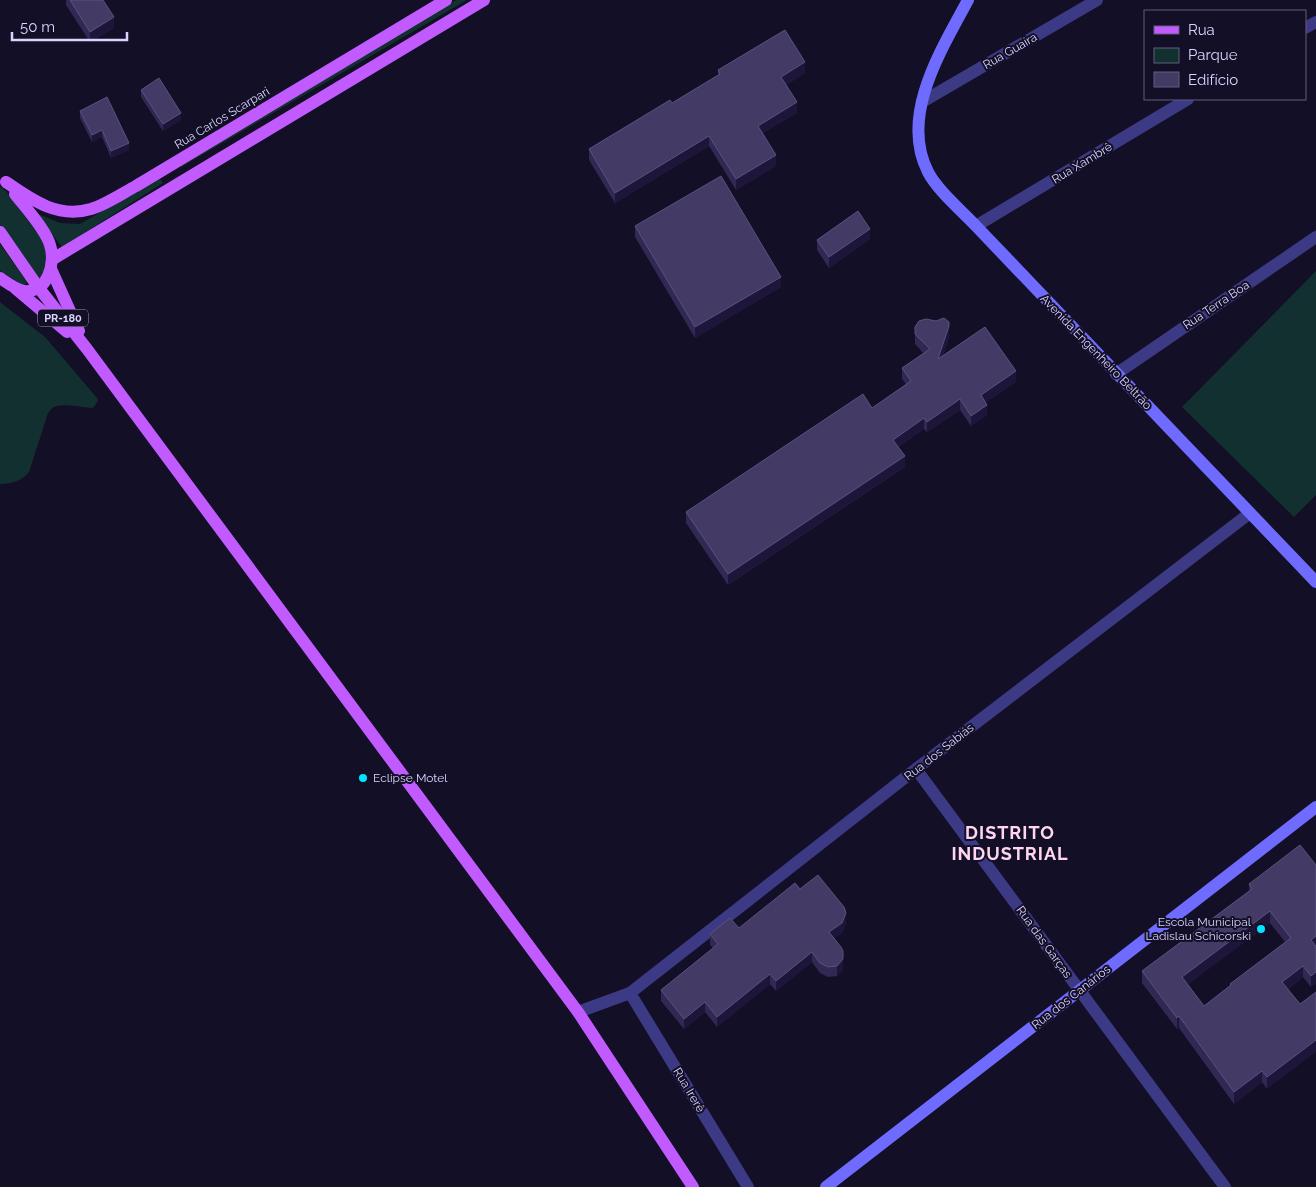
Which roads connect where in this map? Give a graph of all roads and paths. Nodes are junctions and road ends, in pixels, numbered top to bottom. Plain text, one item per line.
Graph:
1 (446, 0) edge
2 (484, 0) edge
3 (968, 0) edge
4 (1097, 0) edge
5 (1186, 100) edge
6 (922, 102) junction
7 (165, 168) junction
8 (3, 180) edge
9 (176, 185) junction
10 (976, 226) junction
11 (0, 232) edge
12 (1316, 237) edge
13 (52, 264) junction
14 (0, 278) edge
15 (12, 286) junction
16 (38, 287) junction
17 (87, 349) junction
18 (1116, 374) junction
19 (1250, 513) junction
20 (1316, 582) edge
21 (916, 769) junction
22 (1316, 807) edge
23 (1080, 990) junction
24 (630, 994) junction
25 (578, 1012) junction
26 (692, 1187) edge
27 (748, 1187) edge
28 (826, 1187) edge
29 (1225, 1187) edge

1 - 7 main road, Rua Carlos Scarpari
2 - 9 main road
3 - 6 street, Avenida Engenheiro Beltrão
4 - 6 street, Rua Guaíra
5 - 10 street, Rua Xambrê
6 - 10 street, Avenida Engenheiro Beltrão
7 - 8 main road, Rua Carlos Scarpari
7 - 9 main road
8 - 13 main road
9 - 13 main road
10 - 18 street, Avenida Engenheiro Beltrão
11 - 16 main road, PR-180
12 - 18 street, Rua Terra Boa
13 - 16 main road
13 - 17 main road
14 - 15 main road
15 - 16 main road
15 - 17 main road
16 - 17 main road, PR-180
17 - 25 main road, PR-180
18 - 19 street, Avenida Engenheiro Beltrão
19 - 20 street, Avenida Engenheiro Beltrão
19 - 21 street, Rua dos Sabiás
21 - 23 street, Rua das Garças
21 - 24 street, Rua dos Sabiás
22 - 23 street, Rua dos Canários
23 - 28 street, Rua dos Canários
23 - 29 street, Rua das Garças
24 - 25 street, Rua dos Sabiás
24 - 27 street, Rua Irerê
25 - 26 main road, PR-180

